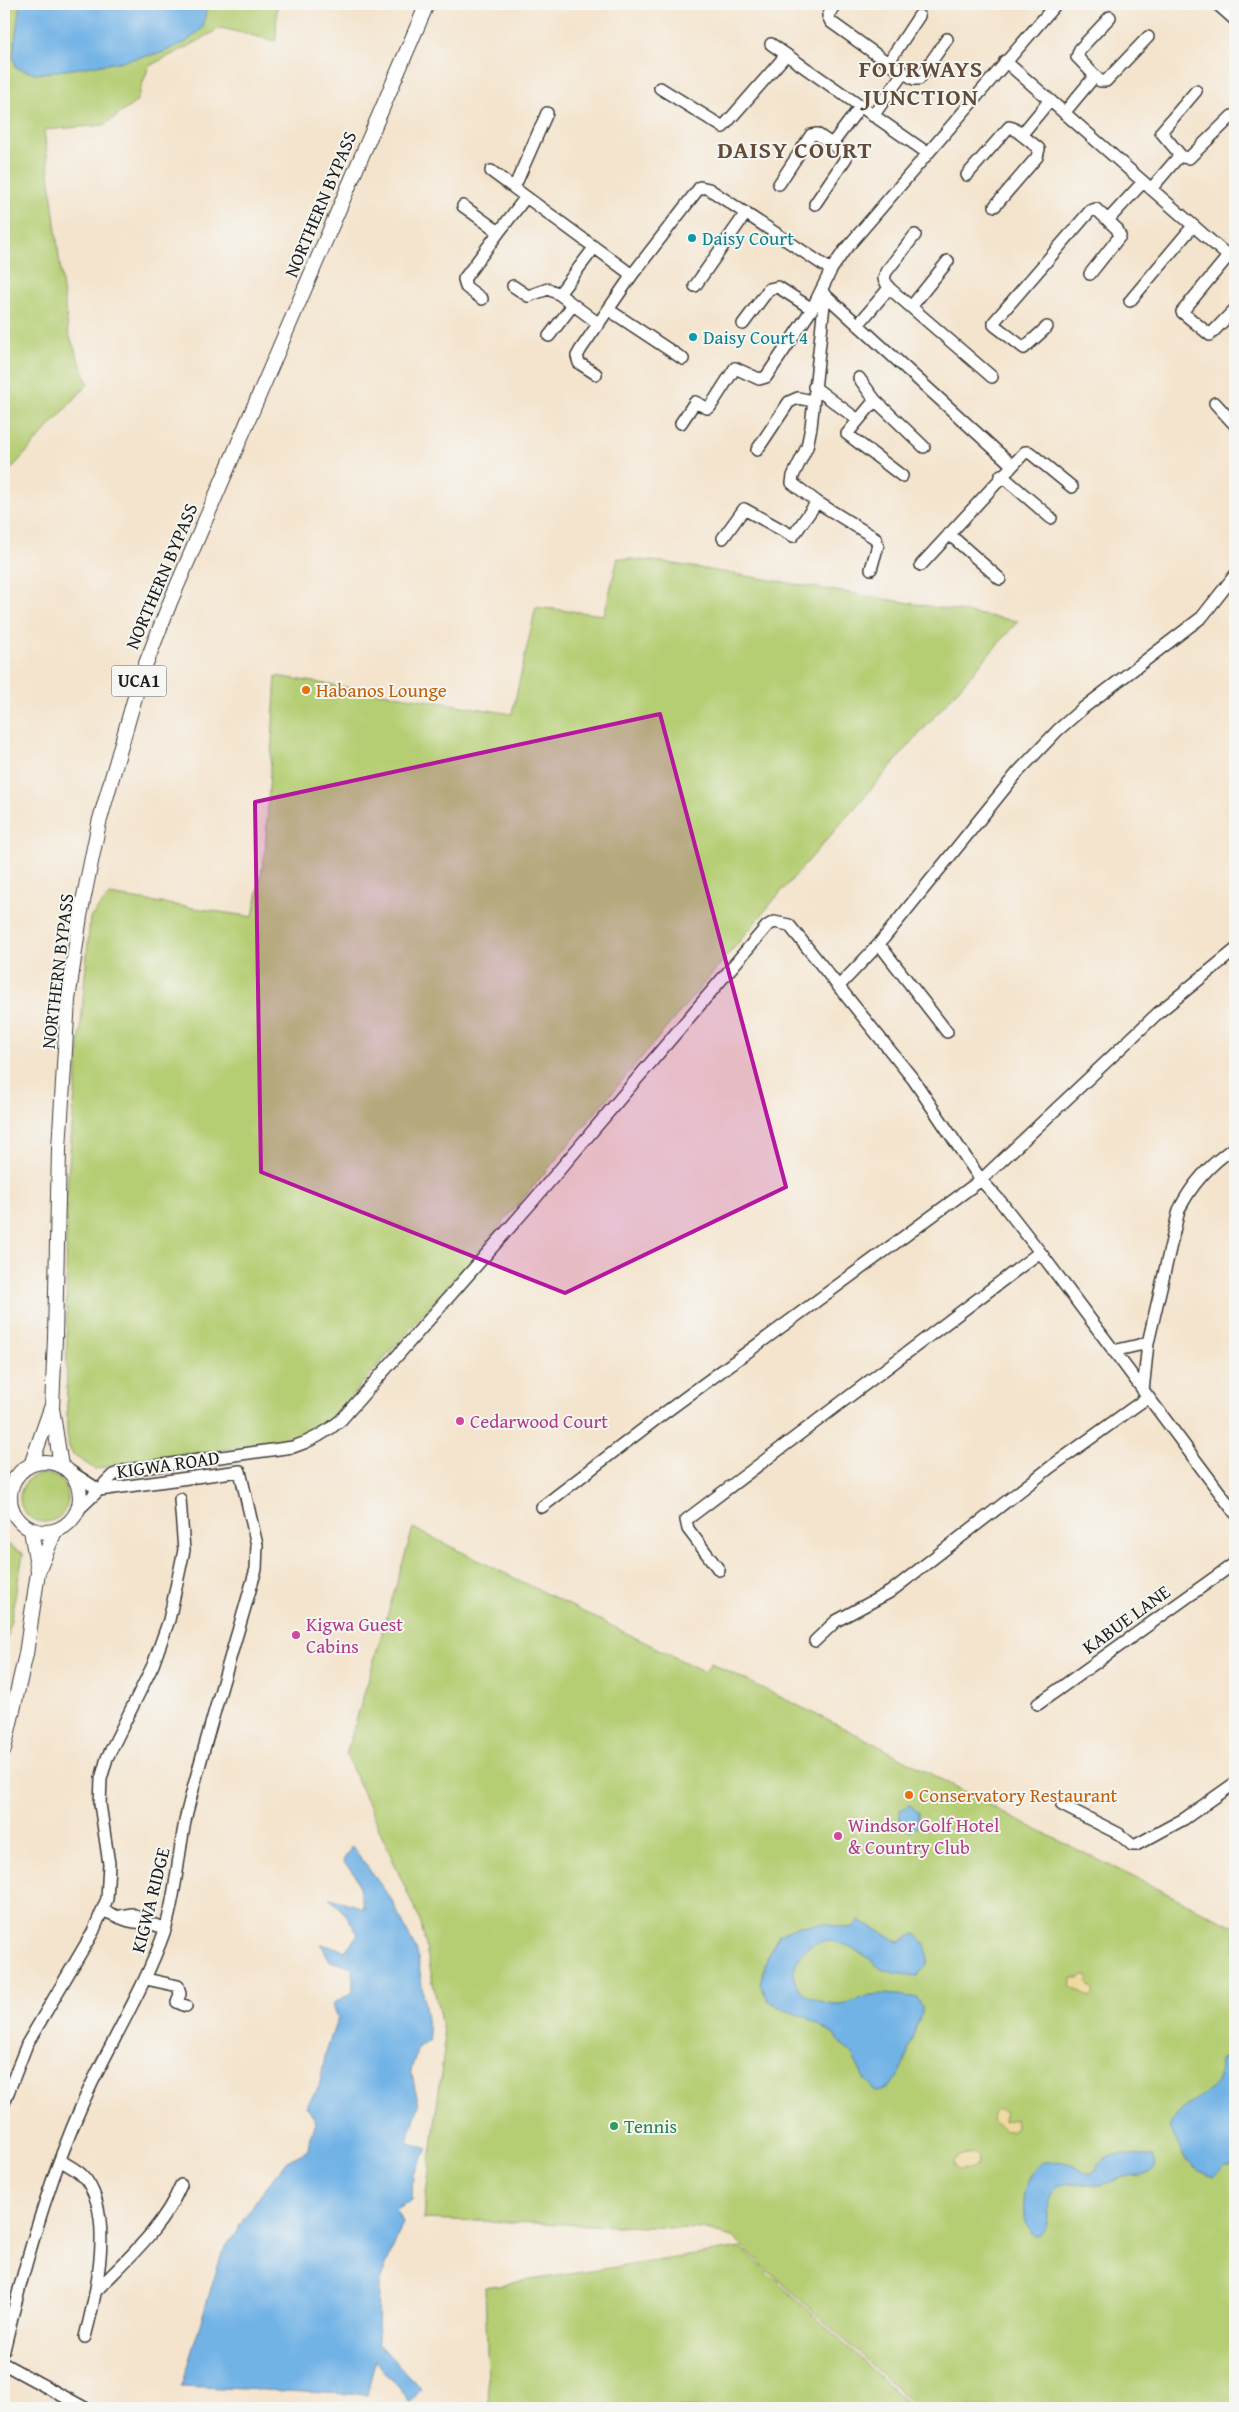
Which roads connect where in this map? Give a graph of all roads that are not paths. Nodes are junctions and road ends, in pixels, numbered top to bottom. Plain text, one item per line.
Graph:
1 (427, 4) edge
2 (835, 4) edge
3 (1056, 4) edge
4 (1217, 4) edge
5 (919, 16) dead end
6 (1110, 17) dead end
7 (1235, 20) edge
8 (1148, 37) dead end
9 (947, 38) dead end
10 (771, 44) dead end
11 (786, 55) junction
12 (1005, 61) junction
13 (888, 63) junction
14 (903, 73) junction
15 (1094, 77) junction
16 (660, 88) dead end
17 (1196, 91) dead end
18 (1050, 100) junction
19 (860, 107) junction
20 (547, 113) dead end
21 (1064, 113) junction
22 (873, 116) junction
23 (1232, 116) dead end
24 (1022, 134) junction
25 (832, 144) junction
26 (926, 152) junction
27 (1180, 155) junction
28 (491, 171) dead end
29 (967, 175) dead end
30 (779, 184) dead end
31 (1147, 185) junction
32 (514, 188) junction
33 (526, 197) junction
34 (815, 204) dead end
35 (463, 206) dead end
36 (995, 206) dead end
37 (746, 213) junction
38 (1108, 220) junction
39 (1194, 226) junction
40 (500, 232) junction
41 (916, 235) dead end
42 (594, 248) junction
43 (1231, 252) edge
44 (948, 261) dead end
45 (831, 270) junction
46 (1090, 274) dead end
47 (632, 275) junction
48 (513, 286) dead end
49 (695, 286) dead end
50 (889, 288) junction
51 (823, 293) junction
52 (559, 294) junction
53 (482, 299) dead end
54 (1130, 301) dead end
55 (573, 305) junction
56 (911, 307) junction
57 (812, 309) junction
58 (1235, 309) edge
59 (609, 310) junction
60 (599, 324) junction
61 (743, 324) dead end
62 (858, 325) junction
63 (1047, 327) dead end
64 (549, 336) dead end
65 (683, 359) dead end
66 (596, 374) dead end
67 (992, 377) dead end
68 (859, 378) dead end
69 (814, 387) junction
70 (876, 400) junction
71 (814, 401) junction
72 (1215, 403) dead end
73 (858, 420) junction
74 (681, 422) dead end
75 (1235, 425) edge
76 (924, 447) dead end
77 (757, 450) dead end
78 (1012, 464) junction
79 (1001, 475) junction
80 (902, 476) dead end
81 (1072, 487) dead end
82 (817, 502) junction
83 (1051, 518) dead end
84 (949, 534) junction
85 (723, 538) dead end
86 (921, 565) dead end
87 (871, 570) dead end
88 (1235, 575) edge
89 (1000, 579) dead end
90 (879, 944) junction
91 (1235, 950) edge
92 (838, 986) junction
93 (947, 1032) dead end
94 (1235, 1147) edge
95 (981, 1180) junction
96 (1040, 1252) junction
97 (1148, 1343) junction
98 (1113, 1351) junction
99 (1145, 1394) junction
100 (52, 1408) junction
101 (30, 1465) junction
102 (63, 1467) junction
103 (240, 1472) joint
104 (7, 1488) edge
105 (104, 1490) junction
106 (180, 1499) dead end
107 (542, 1507) dead end
108 (78, 1510) junction
109 (9, 1513) edge
110 (1235, 1513) edge
111 (31, 1530) junction
112 (56, 1531) junction
113 (1235, 1563) edge
114 (719, 1570) dead end
115 (38, 1572) junction
116 (814, 1640) dead end
117 (1038, 1704) dead end
118 (4, 1749) edge
119 (1235, 1783) edge
120 (1062, 1804) dead end
121 (103, 1911) junction
122 (165, 1928) junction
123 (146, 1979) junction
124 (186, 2006) dead end
125 (4, 2103) edge
126 (60, 2160) junction
127 (181, 2185) dead end
128 (96, 2291) junction
129 (85, 2337) dead end
130 (4, 2350) edge
131 (4, 2364) edge
132 (85, 2408) edge

1 - 100 main road, NORTHERN BYPASS / UCA1
2 - 13 street
3 - 12 street
4 - 7 street
5 - 13 street
6 - 15 street
8 - 15 street
9 - 14 street
10 - 11 street
11 - 16 street
11 - 19 street
12 - 18 street
12 - 26 street
13 - 14 street
14 - 22 street
15 - 21 street
17 - 27 street
18 - 21 street
18 - 24 street
19 - 22 street
19 - 25 street
20 - 32 street
21 - 31 street
22 - 26 street
23 - 27 street
24 - 29 street
24 - 36 street
25 - 30 street
25 - 34 street
26 - 45 street
27 - 31 street
28 - 32 street
31 - 38 street
31 - 39 street
32 - 33 street
33 - 40 street
33 - 42 street
35 - 40 street
37 - 45 street
37 - 47 street
37 - 49 street
38 - 46 street
38 - 63 street
39 - 43 street
39 - 54 street
40 - 53 street
41 - 50 street
42 - 47 street
42 - 52 street
43 - 58 street
44 - 56 street
45 - 51 street
47 - 59 street
48 - 52 street
50 - 56 street
50 - 62 street
51 - 57 street
51 - 62 street
51 - 69 street
52 - 55 street
55 - 60 street
55 - 64 street
56 - 67 street
57 - 61 street
57 - 74 street
59 - 60 street
59 - 65 street
60 - 66 street
62 - 78 street
68 - 70 street
69 - 71 street
69 - 73 street
70 - 73 street
70 - 76 street
71 - 77 street
71 - 82 street
72 - 75 street
73 - 80 street
78 - 79 street
78 - 81 street
79 - 83 street
79 - 84 street
82 - 85 street
82 - 87 street
84 - 86 street
84 - 89 street
88 - 90 street
90 - 92 street
90 - 93 street
91 - 95 street
92 - 95 street
92 - 105 street
94 - 97 street
95 - 96 street
95 - 107 street
96 - 98 street
96 - 114 street
97 - 98 street
97 - 99 street
98 - 99 street
99 - 110 street
99 - 116 street
100 - 101 main road, UCA1
100 - 102 main road, UCA1
101 - 102 main road
101 - 104 main road
102 - 105 street
102 - 108 main road
103 - 105 street, KIGWA ROAD
103 - 122 street, KIGWA RIDGE
104 - 109 main road
105 - 108 street
106 - 121 street
108 - 112 main road
109 - 111 main road
111 - 112 main road
111 - 115 main road
112 - 115 main road
113 - 117 street, KABUE LANE
115 - 118 main road
119 - 120 street
121 - 122 street
121 - 125 street
122 - 123 street, KIGWA RIDGE
123 - 124 street
123 - 126 street, KIGWA RIDGE
126 - 128 street
126 - 130 street, KIGWA RIDGE
127 - 128 street
128 - 129 street
131 - 132 street

